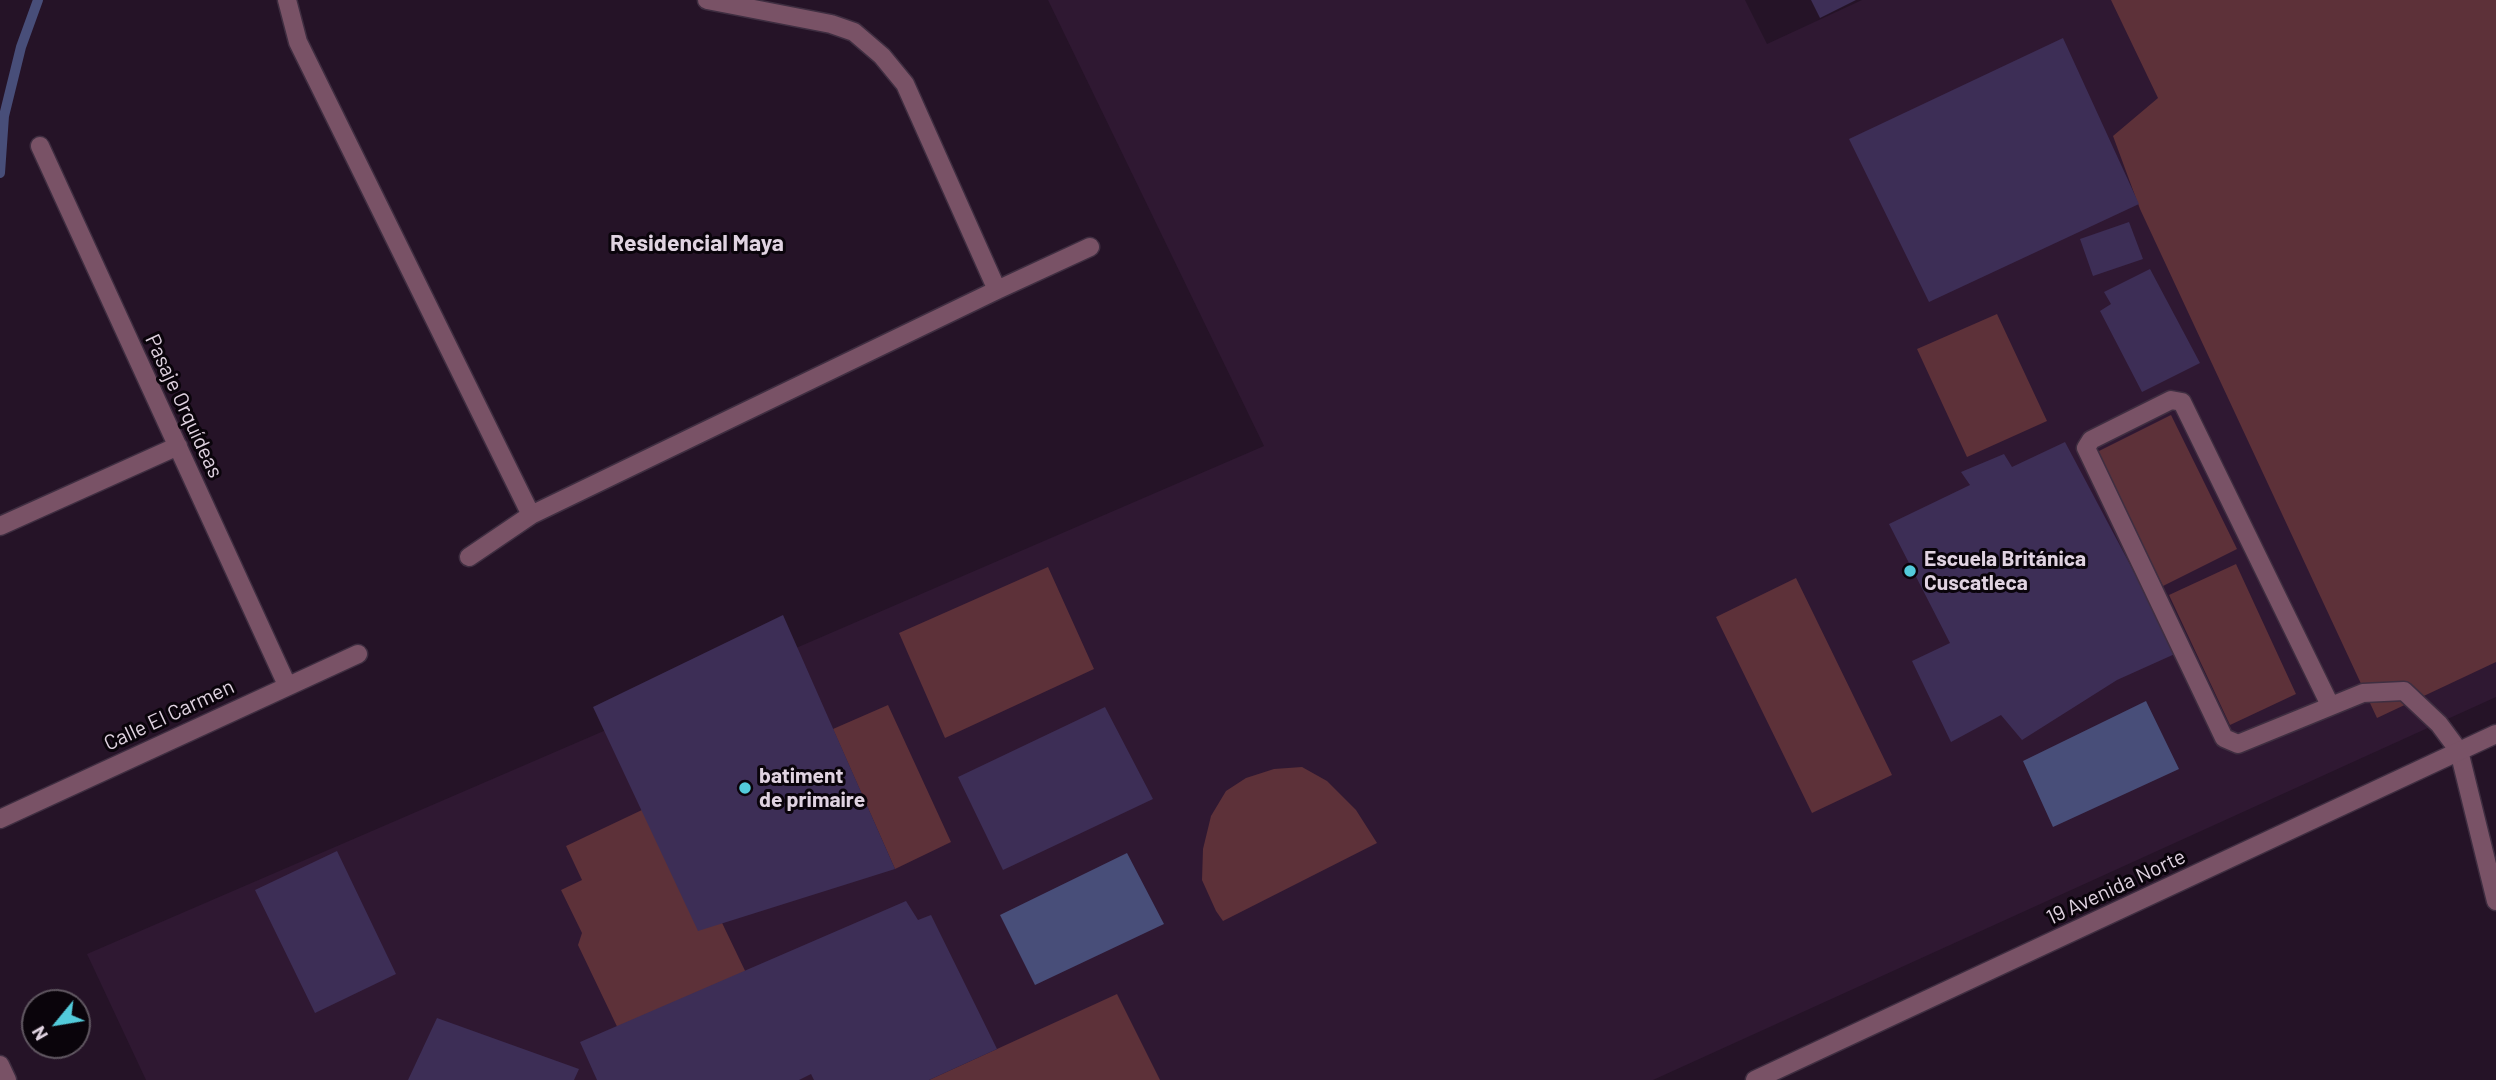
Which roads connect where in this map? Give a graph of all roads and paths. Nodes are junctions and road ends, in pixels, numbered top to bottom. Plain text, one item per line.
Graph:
1 (287, 0) edge
2 (707, 0) edge
3 (40, 146) dead end
4 (1090, 247) dead end
5 (997, 290) junction
6 (178, 446) junction
7 (531, 515) junction
8 (0, 526) edge
9 (469, 557) dead end
10 (358, 654) dead end
11 (287, 685) junction
12 (2330, 705) junction
13 (2496, 734) edge
14 (2459, 751) junction
15 (0, 819) edge
16 (2496, 901) edge
17 (0, 1065) edge
18 (7, 1080) edge
19 (1755, 1080) edge

1 - 7 street
2 - 5 street
3 - 6 street, Pasaje Orquídeas
4 - 5 street
5 - 7 street
6 - 8 street
6 - 11 street, Pasaje Orquídeas
7 - 9 street
10 - 11 street, Calle El Carmen
11 - 15 street, Calle El Carmen
12 - 12 street
12 - 14 street
13 - 14 street, 19 Avenida Norte
14 - 16 street
14 - 19 street, 19 Avenida Norte
17 - 18 street

